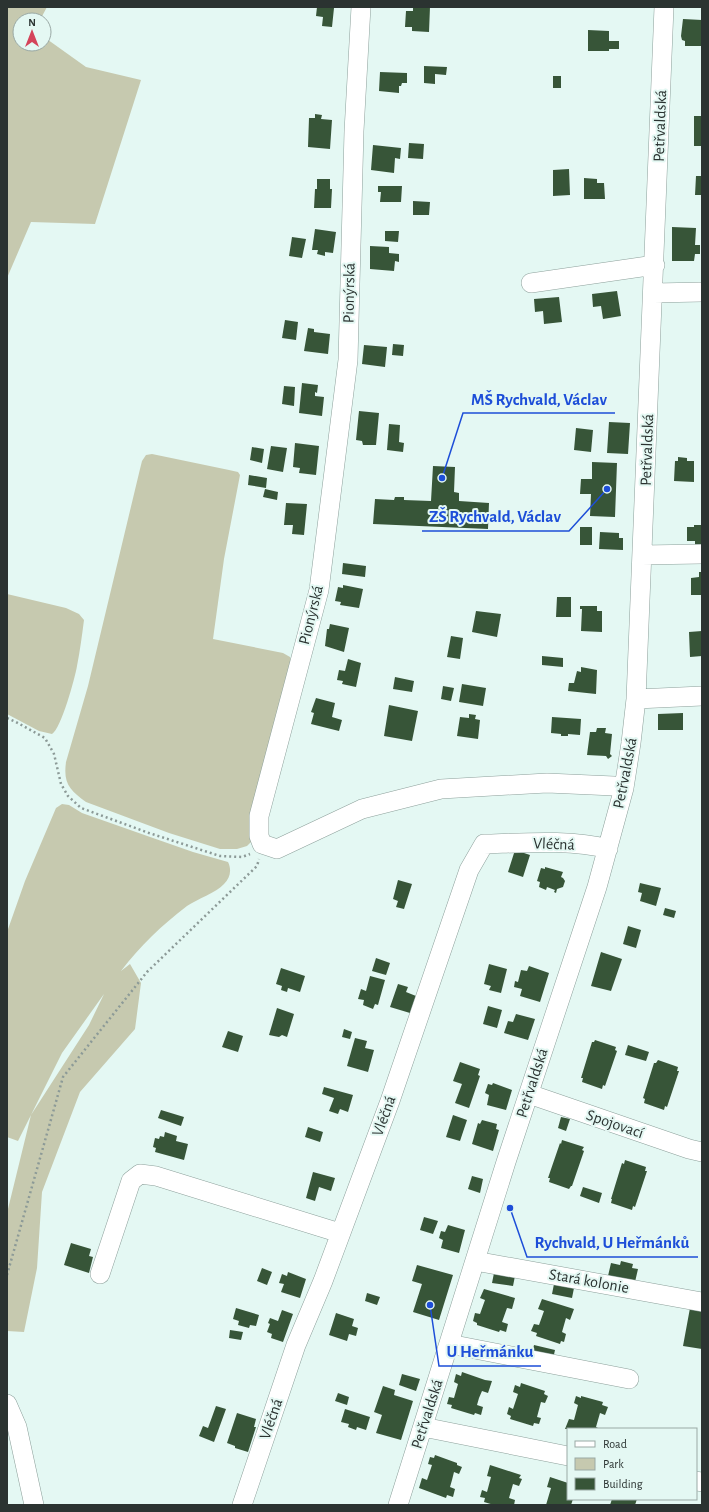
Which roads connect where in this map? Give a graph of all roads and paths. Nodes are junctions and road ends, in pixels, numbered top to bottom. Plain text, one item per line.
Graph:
1 (361, 7) edge
2 (664, 7) edge
3 (655, 265) junction
4 (531, 283) dead end
5 (702, 292) edge
6 (654, 293) junction
7 (702, 554) edge
8 (642, 555) junction
9 (702, 696) edge
10 (636, 699) junction
11 (7, 718) edge
12 (624, 788) junction
13 (608, 849) junction
14 (255, 853) dead end
15 (259, 858) dead end
16 (529, 1094) junction
17 (702, 1152) edge
18 (340, 1233) junction
19 (475, 1261) junction
20 (100, 1274) dead end
21 (7, 1275) edge
22 (702, 1302) edge
23 (449, 1344) junction
24 (629, 1379) dead end
25 (7, 1404) edge
26 (423, 1427) junction
27 (567, 1456) edge
28 (34, 1505) edge
29 (242, 1505) edge
30 (398, 1505) edge

1 - 12 street, Pionýrská
2 - 3 street, Petřvaldská
3 - 4 street
3 - 6 street, Petřvaldská
5 - 6 street
6 - 8 street, Petřvaldská
7 - 8 street
8 - 10 street, Petřvaldská
9 - 10 street
10 - 12 street, Petřvaldská
11 - 14 path
12 - 13 street, Petřvaldská
13 - 16 street, Petřvaldská
13 - 18 street, Vléčná
15 - 21 path
16 - 17 street, Spojovací
16 - 19 street, Petřvaldská
18 - 20 street
18 - 29 street, Vléčná
19 - 22 street, Stará kolonie
19 - 23 street, Petřvaldská
23 - 24 street
23 - 26 street, Petřvaldská
25 - 28 street
26 - 27 street
26 - 30 street, Petřvaldská

